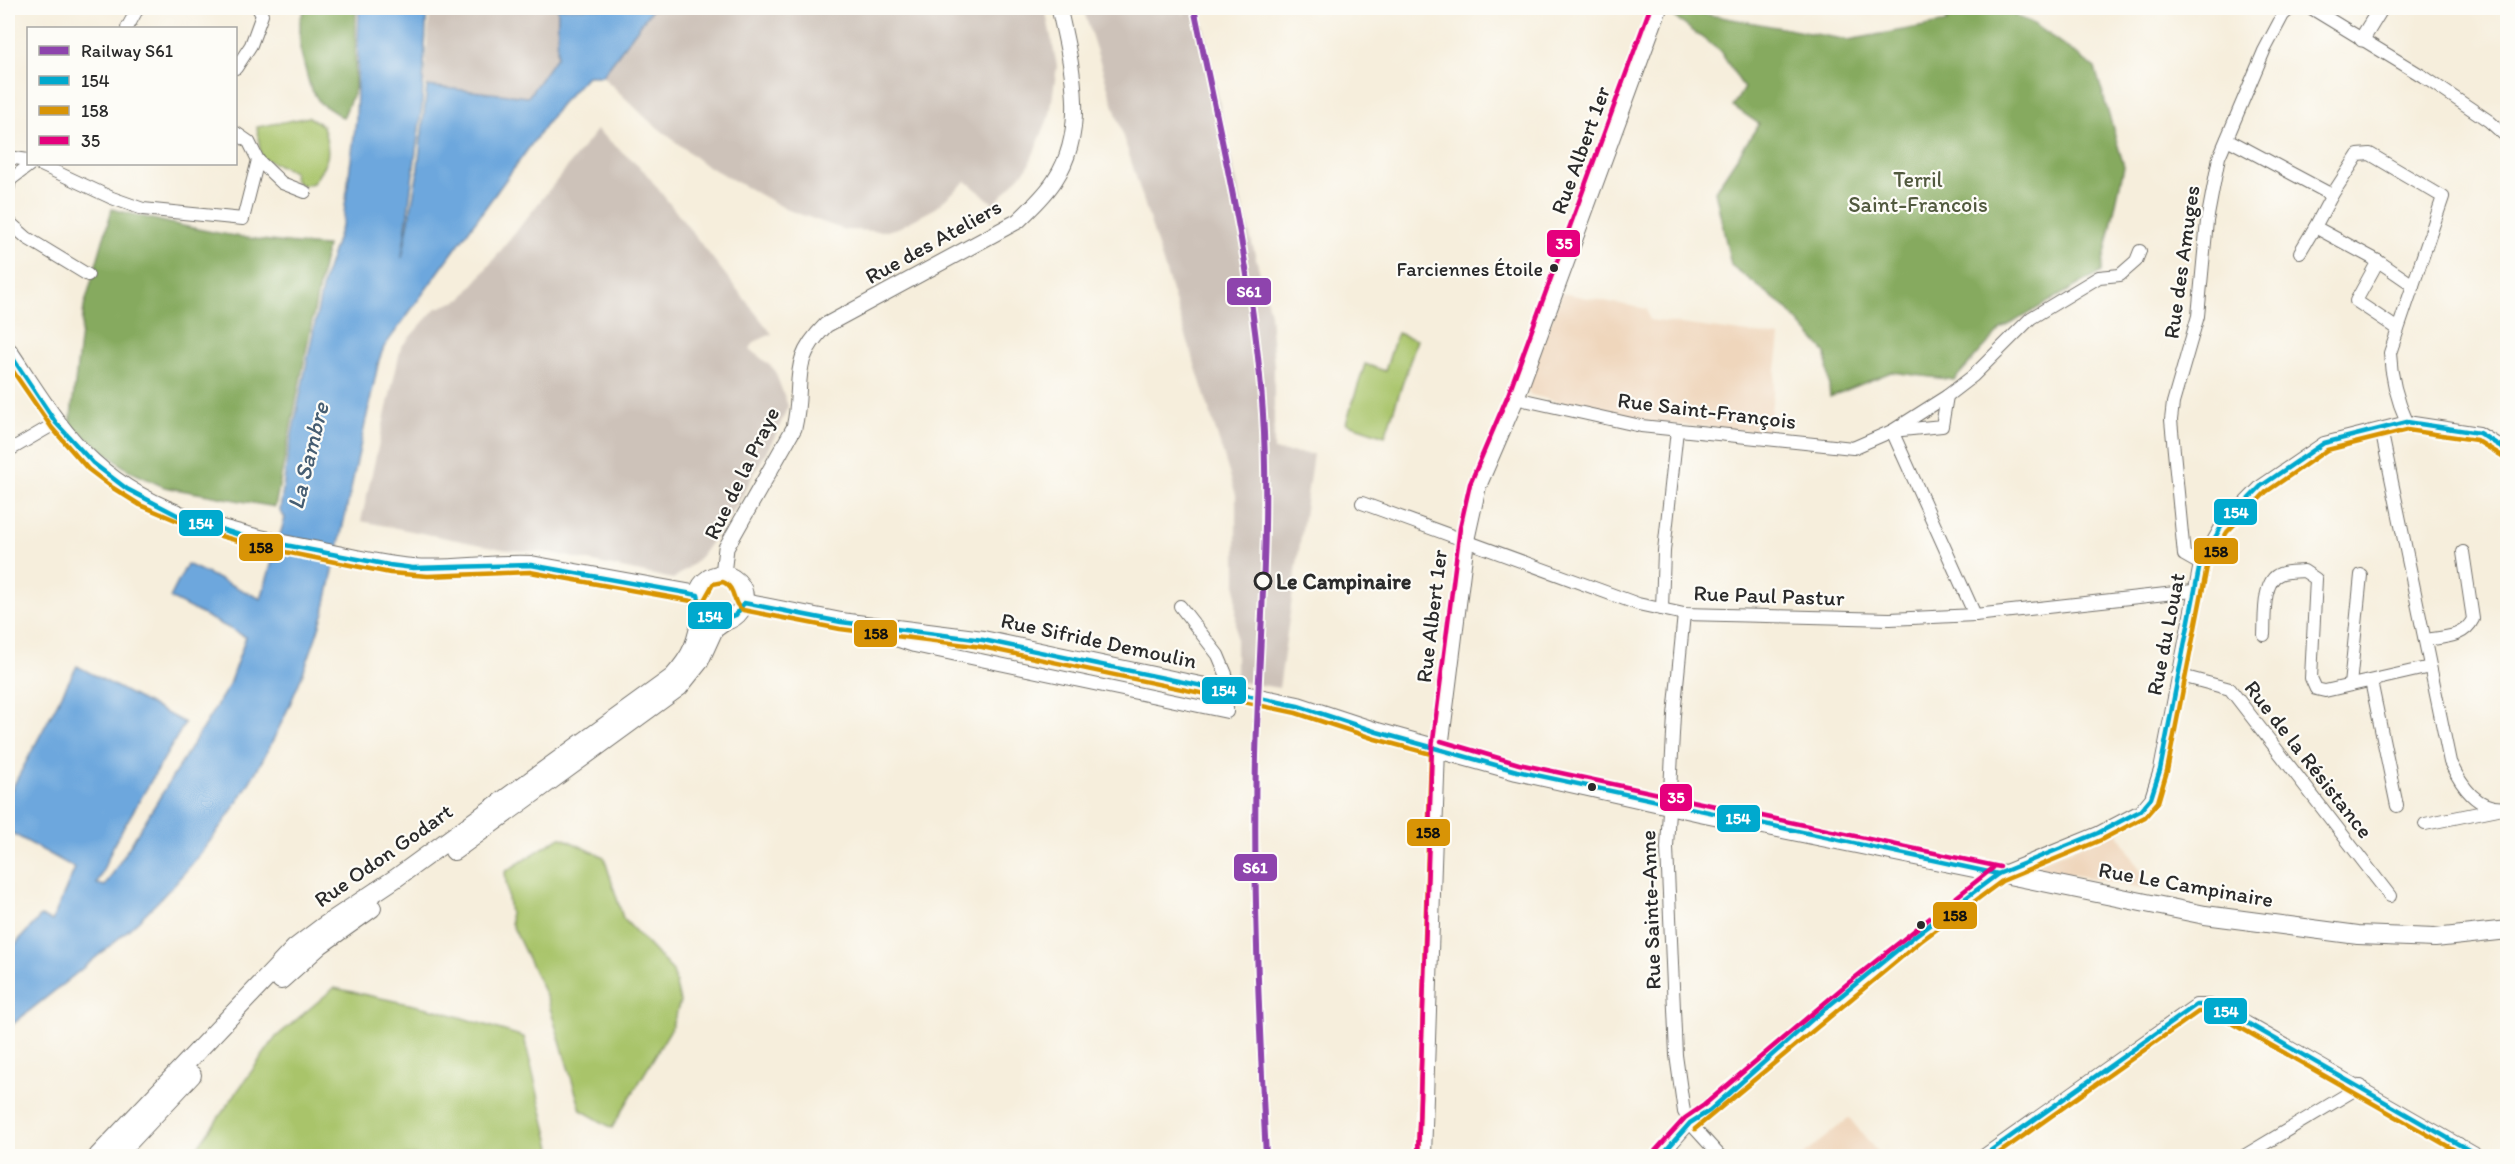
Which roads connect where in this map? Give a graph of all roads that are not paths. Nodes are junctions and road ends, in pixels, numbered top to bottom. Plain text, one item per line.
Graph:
1 (138, 8) edge
2 (258, 8) edge
3 (1059, 8) edge
4 (1658, 8) edge
5 (2291, 8) edge
6 (2381, 8) edge
7 (2316, 10) edge
8 (128, 27) edge
9 (2362, 39) junction
10 (237, 66) edge
11 (237, 134) edge
12 (2508, 138) edge
13 (2227, 139) junction
14 (8, 157) edge
15 (258, 160) junction
16 (27, 161) edge
17 (27, 165) edge
18 (41, 165) edge
19 (8, 182) edge
20 (305, 192) dead end
21 (2332, 195) junction
22 (8, 221) edge
23 (2315, 226) junction
24 (2140, 251) dead end
25 (2300, 252) dead end
26 (2378, 261) junction
27 (88, 275) dead end
28 (2413, 285) junction
29 (2398, 329) junction
30 (8, 351) edge
31 (802, 356) joint
32 (1947, 396) junction
33 (1515, 398) junction
34 (2407, 422) junction
35 (56, 423) junction
36 (2381, 429) junction
37 (1677, 430) junction
38 (1892, 431) junction
39 (8, 451) edge
40 (2508, 451) edge
41 (1362, 503) dead end
42 (1465, 540) junction
43 (2463, 552) dead end
44 (2200, 564) junction
45 (723, 574) junction
46 (2361, 575) dead end
47 (2193, 591) junction
48 (744, 603) junction
49 (700, 604) junction
50 (1180, 606) dead end
51 (1662, 609) junction
52 (1684, 614) junction
53 (1975, 615) junction
54 (724, 622) junction
55 (841, 622) junction
56 (2264, 635) dead end
57 (2425, 640) junction
58 (2430, 667) junction
59 (2178, 675) junction
60 (2371, 681) junction
61 (2350, 685) junction
62 (1439, 748) junction
63 (1669, 804) junction
64 (2397, 806) dead end
65 (2504, 808) edge
66 (2425, 824) dead end
67 (1998, 874) junction
68 (2390, 896) dead end
69 (2508, 930) edge
70 (2361, 1086) junction
71 (1690, 1124) junction
72 (2459, 1144) junction
73 (98, 1156) edge
74 (116, 1156) edge
75 (1425, 1156) edge
76 (1661, 1156) edge
77 (1720, 1156) edge
78 (1983, 1156) edge
79 (2244, 1156) edge
80 (2451, 1156) edge
81 (2479, 1156) edge

1 - 8 street
2 - 10 street
3 - 31 street, Rue des Ateliers
4 - 33 main road, Rue Albert 1er
5 - 13 street, Rue des Amuges
6 - 9 street
7 - 9 street
9 - 12 street
11 - 15 street
13 - 21 street
13 - 44 street, Rue des Amuges
14 - 16 street
15 - 18 street
15 - 20 street
17 - 19 street
21 - 23 street
21 - 28 street
22 - 27 street
23 - 25 street
23 - 26 street
24 - 32 street
26 - 28 street
26 - 29 street
28 - 29 street
29 - 34 street
30 - 35 main road
31 - 45 street, Rue de la Praye
32 - 38 street, Rue Saint-François
32 - 38 street, Rue Saint-François
33 - 37 street, Rue Saint-François
33 - 42 main road, Rue Albert 1er
34 - 36 street, Rue du Louat
34 - 40 street, Rue du Louat
35 - 39 street
35 - 49 main road
36 - 44 street, Rue du Louat
36 - 57 street
37 - 38 street, Rue Saint-François
37 - 51 street
38 - 53 street
41 - 42 street, Rue Paul Pastur
42 - 51 street, Rue Paul Pastur
42 - 62 main road, Rue Albert 1er
43 - 57 street
44 - 47 street, Rue du Louat
45 - 48 main road
45 - 49 main road
46 - 61 street
47 - 53 street, Rue Paul Pastur
47 - 59 street, Rue du Louat
48 - 54 main road
48 - 55 main road, Rue Sifride Demoulin
49 - 54 main road
49 - 73 main road, Rue Odon Godart
50 - 55 street
51 - 52 street, Rue Paul Pastur
52 - 53 street, Rue Paul Pastur
52 - 63 street, Rue Sainte-Anne
54 - 74 main road, Rue Odon Godart
55 - 62 main road, Rue Sifride Demoulin, bridge
56 - 61 street
57 - 58 street
58 - 60 street
58 - 65 street
59 - 67 street, Rue du Louat
59 - 68 street, Rue de la Résistance
60 - 61 street
60 - 64 street
62 - 63 main road, Rue Le Campinaire
62 - 75 street, Rue Albert 1er
63 - 67 main road, Rue Le Campinaire
63 - 71 street, Rue Sainte-Anne
65 - 66 street
67 - 69 main road, Rue Le Campinaire
67 - 71 street, Rue du Louat
70 - 72 street
70 - 78 street
70 - 79 street
71 - 76 street, Rue du Louat
71 - 77 street, Rue Sainte-Anne
72 - 80 street
72 - 81 street

